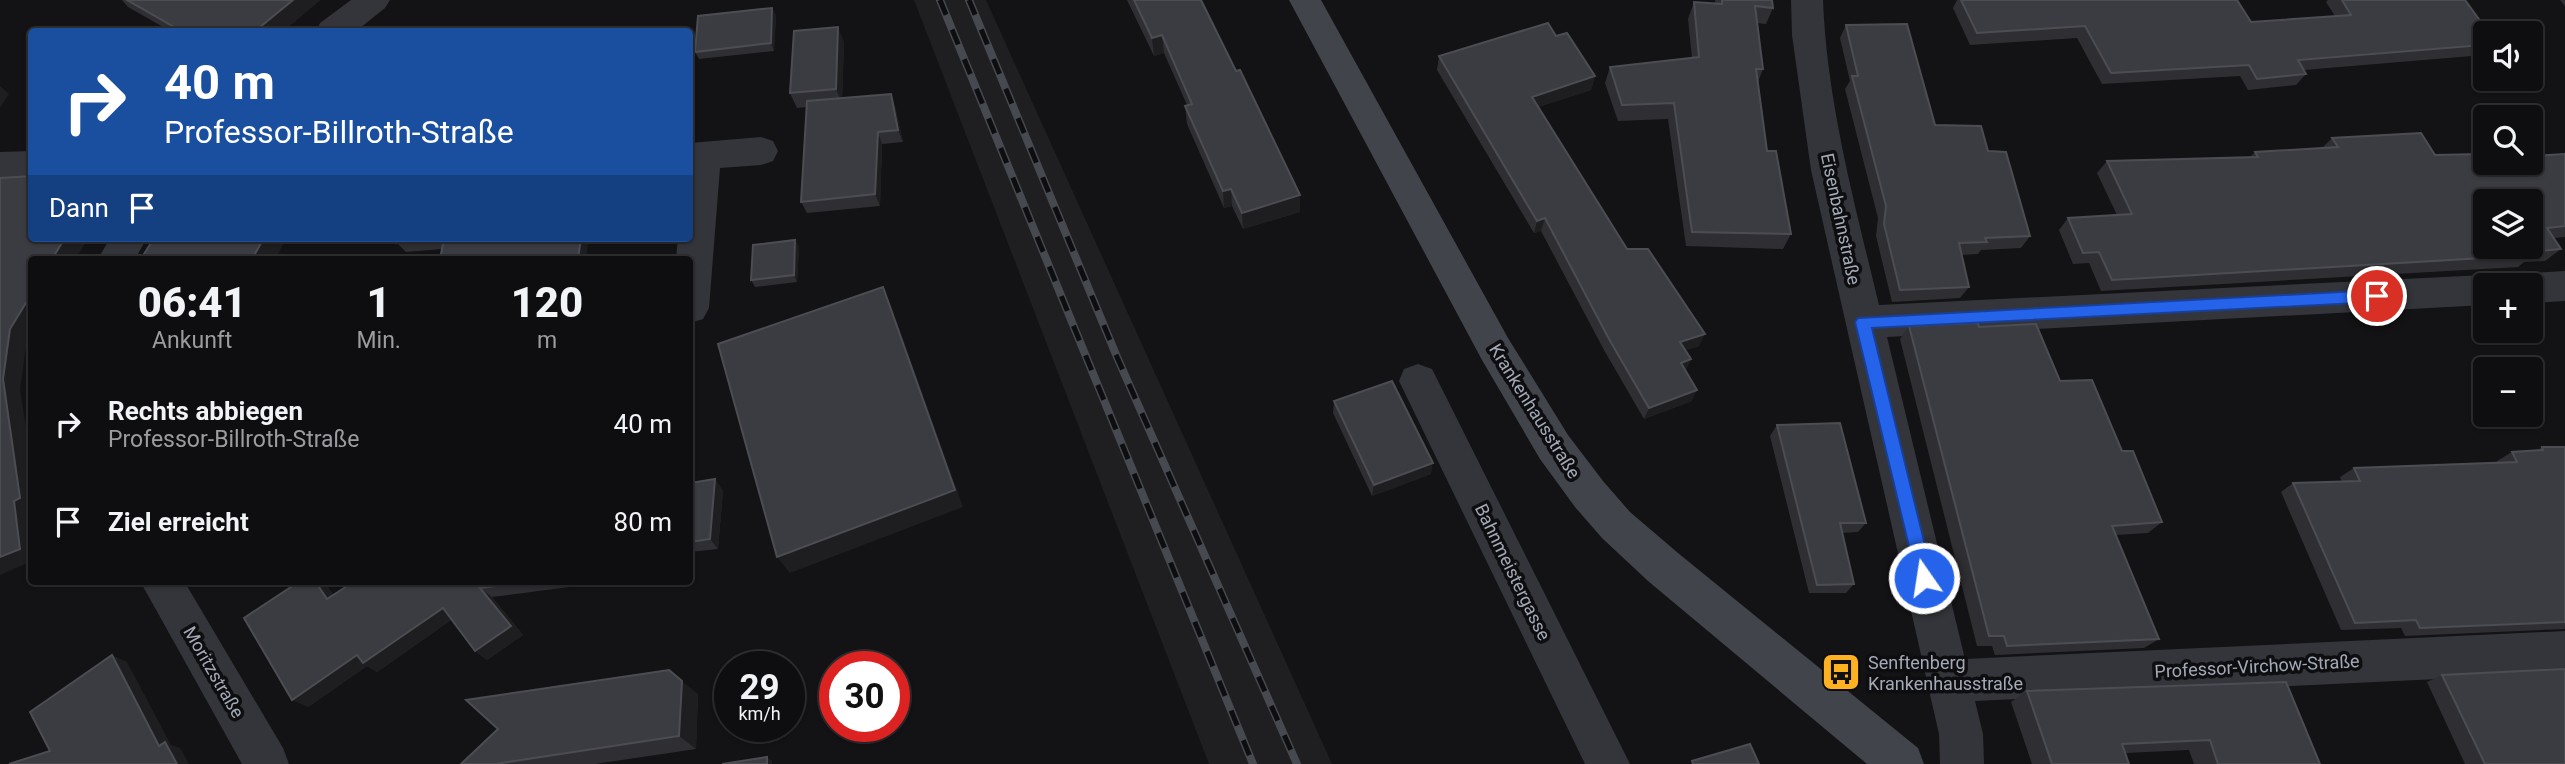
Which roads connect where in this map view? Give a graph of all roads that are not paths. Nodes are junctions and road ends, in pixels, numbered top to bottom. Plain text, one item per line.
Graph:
1 (374, 0) edge
2 (1305, 0) edge
3 (1807, 0) edge
4 (337, 28) edge
5 (761, 151) dead end
6 (697, 156) edge
7 (28, 165) edge
8 (0, 166) edge
9 (692, 256) edge
10 (2565, 286) edge
11 (2543, 287) edge
12 (2473, 291) edge
13 (1863, 322) junction
14 (1418, 381) dead end
15 (163, 585) edge
16 (2565, 652) edge
17 (1949, 681) junction
18 (267, 764) edge
19 (1608, 764) edge
20 (1902, 764) edge
21 (1962, 764) edge

1 - 4 street
2 - 20 main road, Krankenhausstraße
3 - 13 street, Eisenbahnstraße
5 - 6 street
6 - 9 street
7 - 8 street
10 - 11 street
12 - 13 street
13 - 17 street, Eisenbahnstraße
14 - 19 street, Bahnmeistergasse
15 - 18 street, Moritzstraße
16 - 17 street, Professor-Virchow-Straße
17 - 21 street, Eisenbahnstraße

